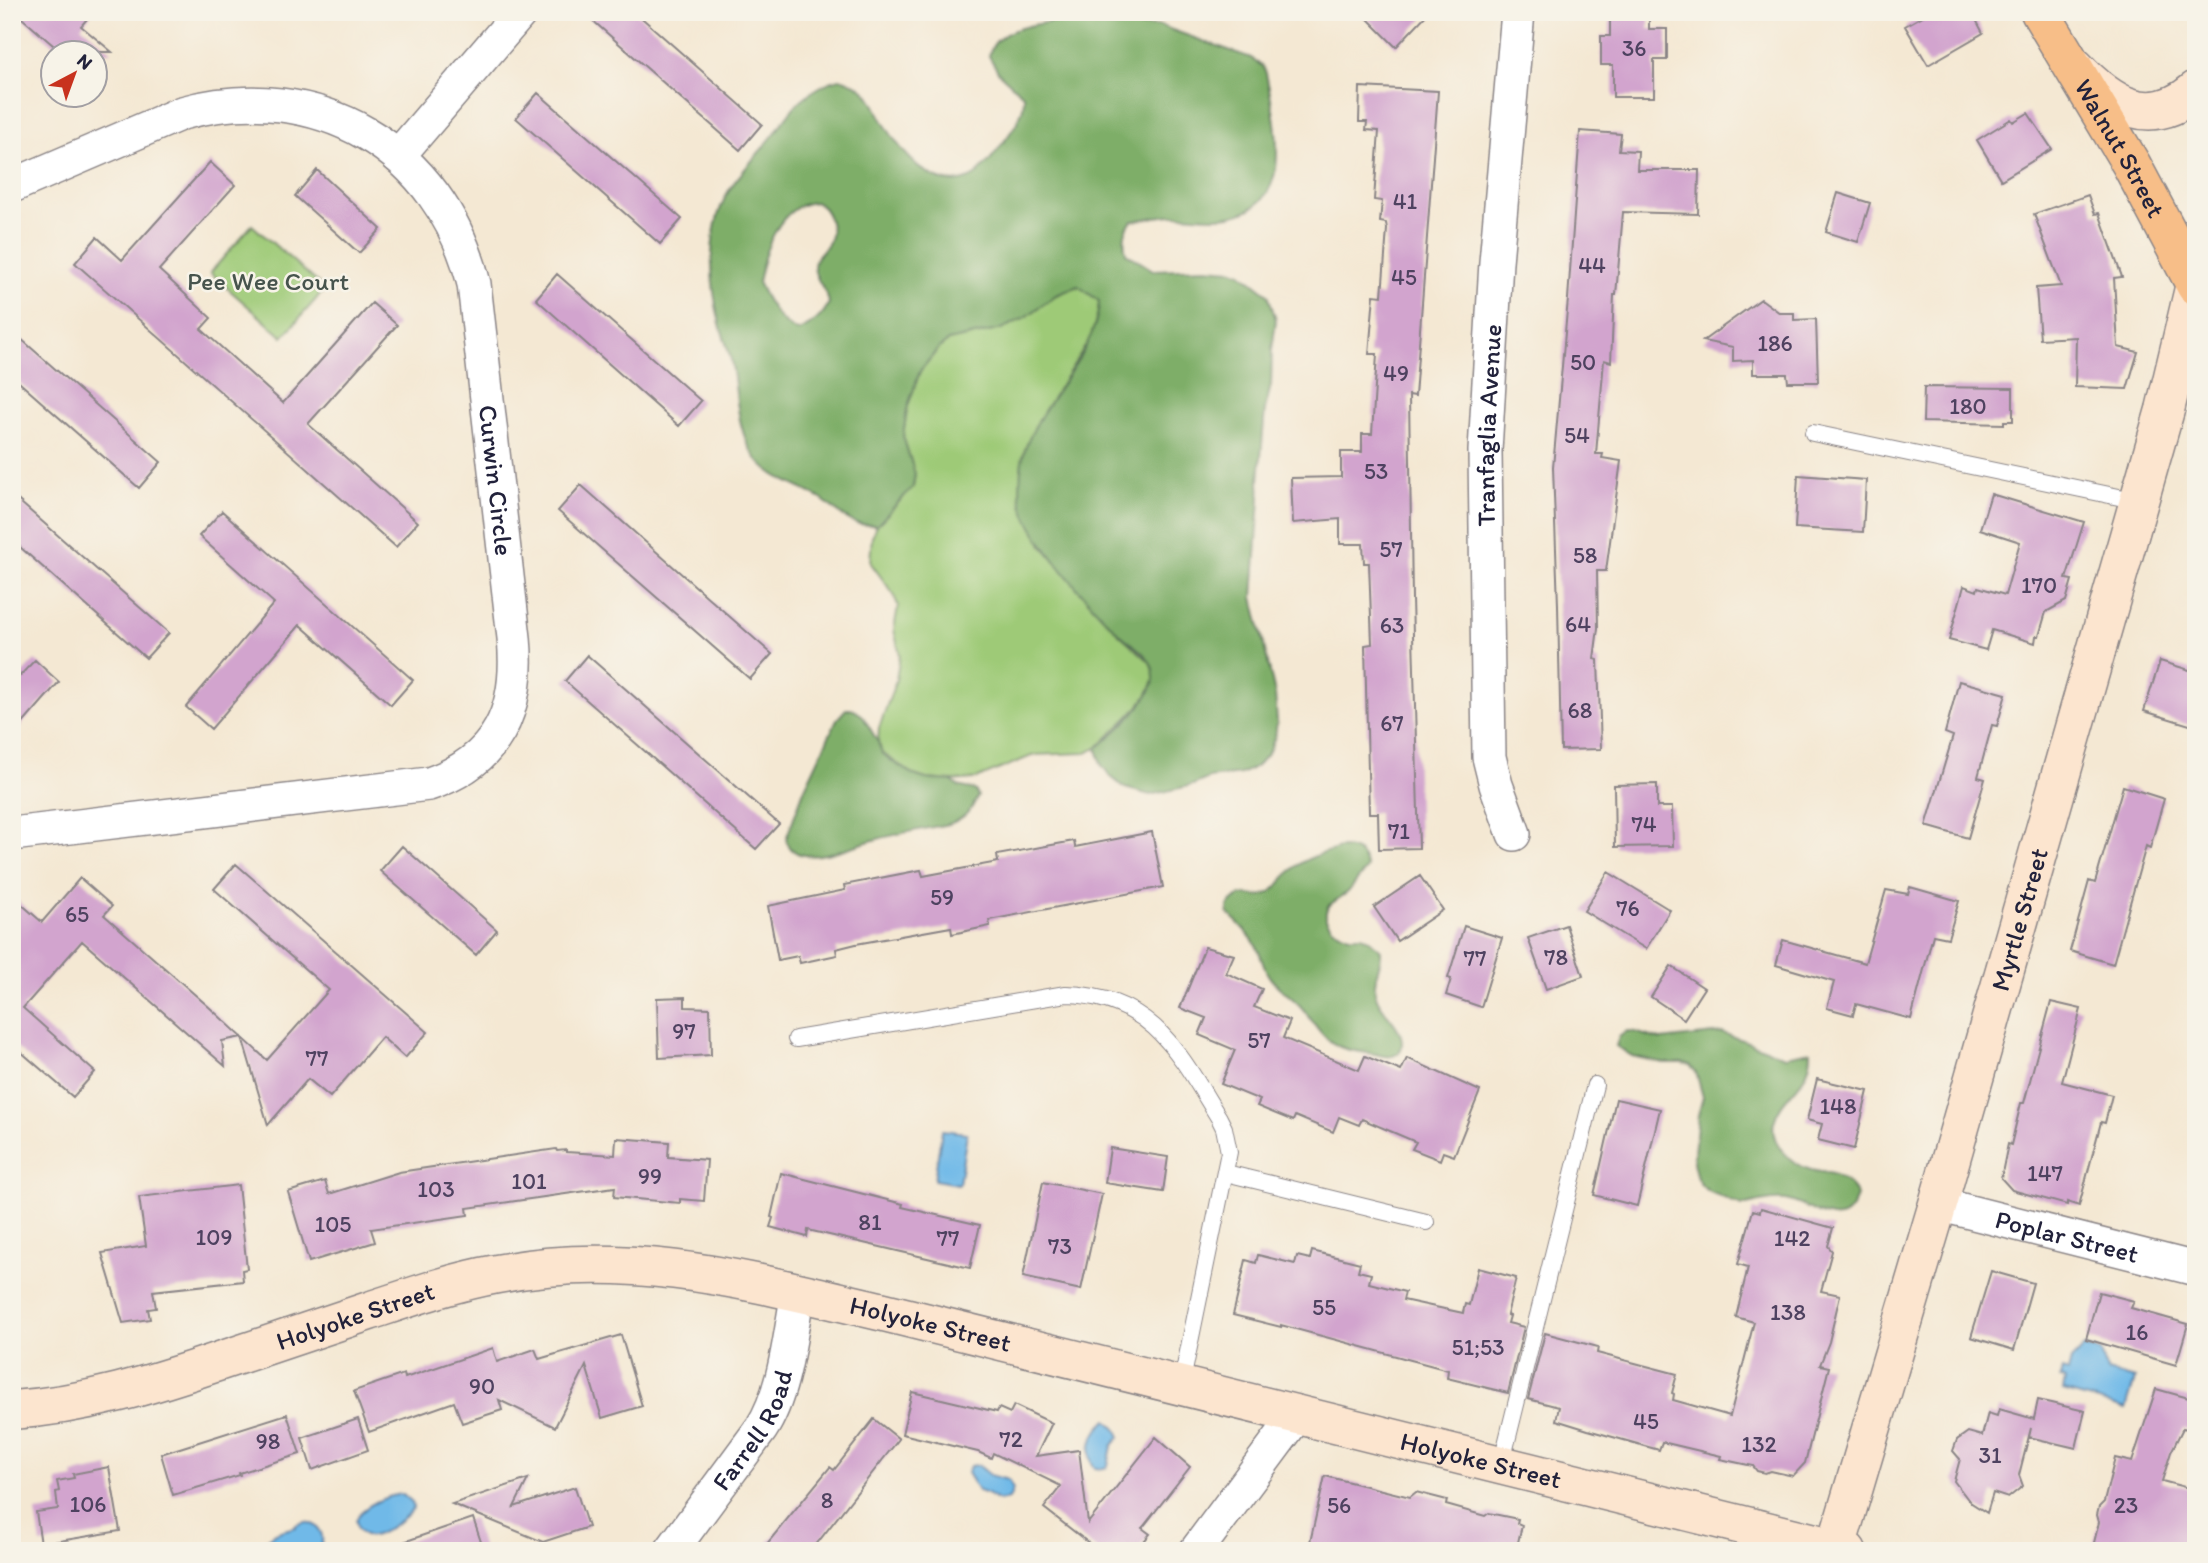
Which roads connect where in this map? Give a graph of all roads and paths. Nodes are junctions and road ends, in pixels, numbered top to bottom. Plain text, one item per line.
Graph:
1 (521, 12) edge
2 (1518, 12) edge
3 (2040, 12) edge
4 (2069, 60) junction
5 (2196, 90) edge
6 (397, 156) junction
7 (12, 186) edge
8 (2195, 283) edge
9 (1813, 433) dead end
10 (2138, 501) junction
11 (12, 834) edge
12 (1514, 834) dead end
13 (796, 1039) dead end
14 (1595, 1085) dead end
15 (1226, 1173) junction
16 (1938, 1204) junction
17 (1426, 1222) dead end
18 (2196, 1269) edge
19 (798, 1292) junction
20 (1181, 1386) junction
21 (12, 1410) edge
22 (1298, 1415) junction
23 (1501, 1465) junction
24 (1839, 1550) edge
25 (671, 1551) edge
26 (1196, 1551) edge

1 - 6 street
2 - 12 street, Tranfaglia Avenue
3 - 4 main road, Walnut Street
4 - 5 main road
4 - 8 main road, Walnut Street
6 - 7 street, Curwin Circle
6 - 11 street, Curwin Circle
8 - 10 main road, Myrtle Street
9 - 10 lane
10 - 16 main road, Myrtle Street
13 - 15 lane
14 - 23 lane
15 - 17 lane
15 - 20 lane
16 - 18 street, Poplar Street
16 - 24 main road, Myrtle Street
19 - 20 main road, Holyoke Street
19 - 21 main road, Holyoke Street
19 - 25 street, Farrell Road
20 - 22 main road, Holyoke Street
22 - 23 main road, Holyoke Street
22 - 26 street
23 - 24 main road, Holyoke Street

